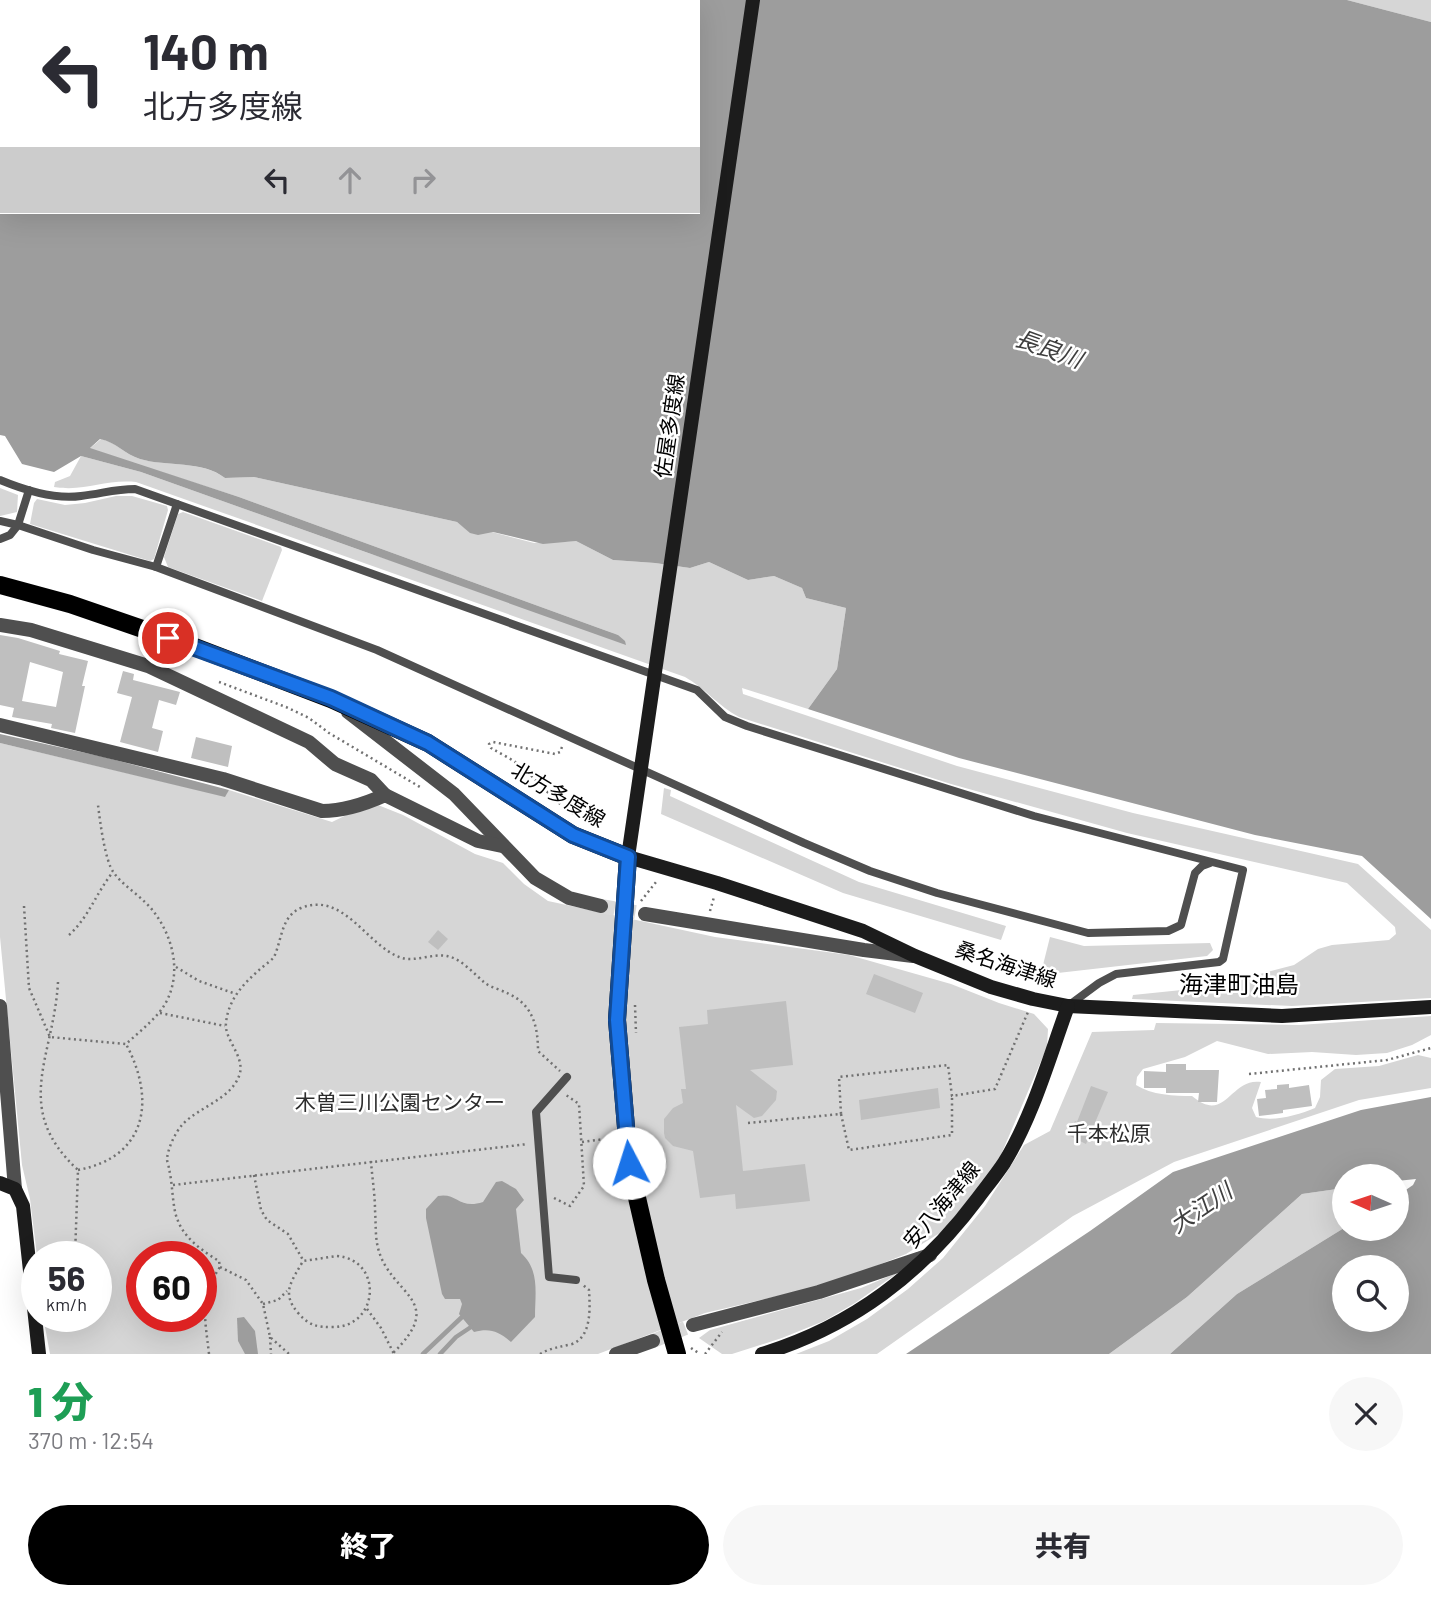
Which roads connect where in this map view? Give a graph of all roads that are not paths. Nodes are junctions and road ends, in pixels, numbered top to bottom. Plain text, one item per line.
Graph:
1 (753, 0) edge
2 (0, 480) edge
3 (29, 490) junction
4 (177, 504) junction
5 (0, 521) edge
6 (18, 525) junction
7 (0, 539) edge
8 (156, 567) junction
9 (0, 585) edge
10 (0, 625) edge
11 (331, 698) junction
12 (0, 725) edge
13 (385, 795) junction
14 (502, 846) junction
15 (628, 857) junction
16 (1210, 863) junction
17 (601, 905) tunnel mouth
18 (643, 907) tunnel mouth
19 (915, 956) junction
20 (0, 1006) edge
21 (1068, 1006) junction
22 (1431, 1007) edge
23 (567, 1077) road end
24 (0, 1183) edge
25 (15, 1189) junction
26 (29, 1241) edge
27 (930, 1255) junction
28 (576, 1280) road end
29 (690, 1331) tunnel mouth
30 (37, 1332) edge
31 (653, 1341) tunnel mouth
32 (39, 1354) edge
33 (616, 1354) edge
34 (677, 1354) edge
35 (762, 1354) edge

1 - 15 main road, 佐屋多度線
2 - 3 lane
3 - 4 lane
3 - 6 lane
4 - 8 lane
4 - 16 lane
5 - 6 lane
6 - 7 lane
6 - 8 lane
8 - 16 lane
9 - 11 main road, 北方多度線
10 - 13 street
11 - 14 street
11 - 15 main road, 北方多度線
12 - 13 street
13 - 14 street
14 - 17 street
15 - 19 main road, 桑名海津線
15 - 34 main road
16 - 21 lane
18 - 19 street
19 - 21 main road, 桑名海津線
20 - 25 street
21 - 22 main road, 桑名海津線
21 - 27 main road, 安八海津線
23 - 28 lane
24 - 25 main road
25 - 26 main road
27 - 29 street
27 - 35 main road, 安八海津線
30 - 32 main road
31 - 33 street

